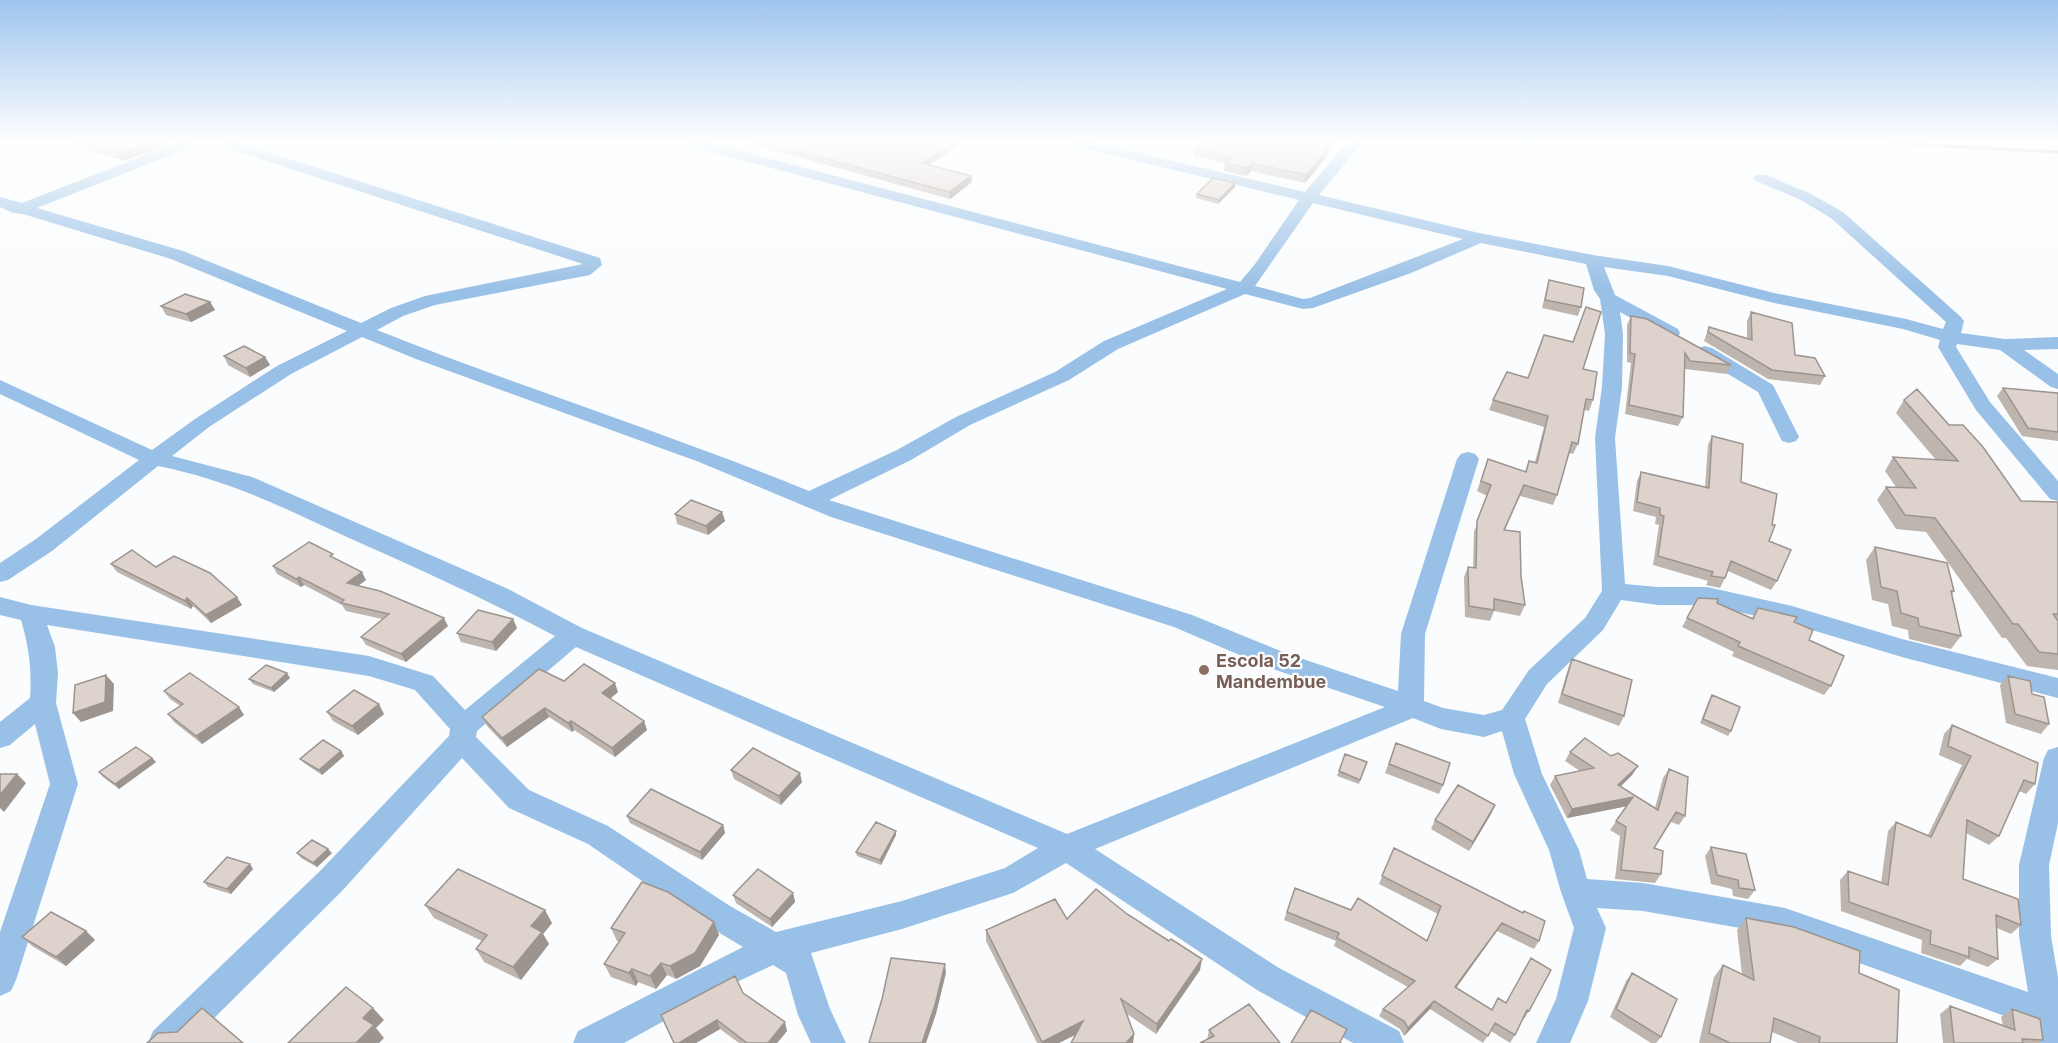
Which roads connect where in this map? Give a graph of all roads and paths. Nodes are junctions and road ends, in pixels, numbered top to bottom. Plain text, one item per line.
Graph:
1 (50, 192) edge
2 (375, 192) edge
3 (874, 192) edge
4 (1290, 192) edge
5 (1313, 192) edge
6 (1794, 192) edge
7 (1309, 196) junction
8 (10, 206) edge
9 (1479, 238) junction
10 (1593, 261) junction
11 (1244, 288) junction
12 (1610, 299) junction
13 (362, 329) junction
14 (1952, 337) junction
15 (2058, 343) edge
16 (2005, 345) junction
17 (2058, 383) edge
18 (0, 386) edge
19 (1789, 437) dead end
20 (154, 459) junction
21 (1468, 459) dead end
22 (2058, 494) edge
23 (810, 500) junction
24 (0, 574) edge
25 (1614, 591) junction
26 (0, 606) edge
27 (31, 614) junction
28 (573, 635) junction
29 (2058, 688) edge
30 (43, 703) junction
31 (1411, 708) junction
32 (1511, 718) junction
33 (463, 733) junction
34 (0, 737) edge
35 (2058, 758) edge
36 (1067, 848) junction
37 (1576, 892) junction
38 (776, 947) junction
39 (0, 980) edge
40 (2052, 1029) edge
41 (165, 1043) edge
42 (590, 1043) edge
43 (829, 1043) edge
44 (1387, 1043) edge
45 (1553, 1043) edge

1 - 8 street
2 - 13 street
3 - 11 street
4 - 7 street
5 - 7 street
6 - 14 street
7 - 9 street
7 - 11 street
8 - 13 street
9 - 10 street
9 - 11 street
10 - 12 street
10 - 14 street
11 - 23 street
12 - 19 street
12 - 25 street
13 - 20 street
13 - 23 street
14 - 16 street
14 - 22 street
15 - 16 street
16 - 17 street
18 - 20 street
20 - 24 street
20 - 28 street
21 - 31 street
23 - 31 street
25 - 29 street
25 - 32 street
26 - 27 street
27 - 30 street
27 - 33 street
28 - 33 street
28 - 36 street
30 - 34 street
30 - 39 street
31 - 32 street
31 - 36 street
32 - 37 street
33 - 38 street
33 - 41 street
35 - 40 street
36 - 38 street
36 - 44 street
37 - 40 street
37 - 45 street
38 - 42 street
38 - 43 street

